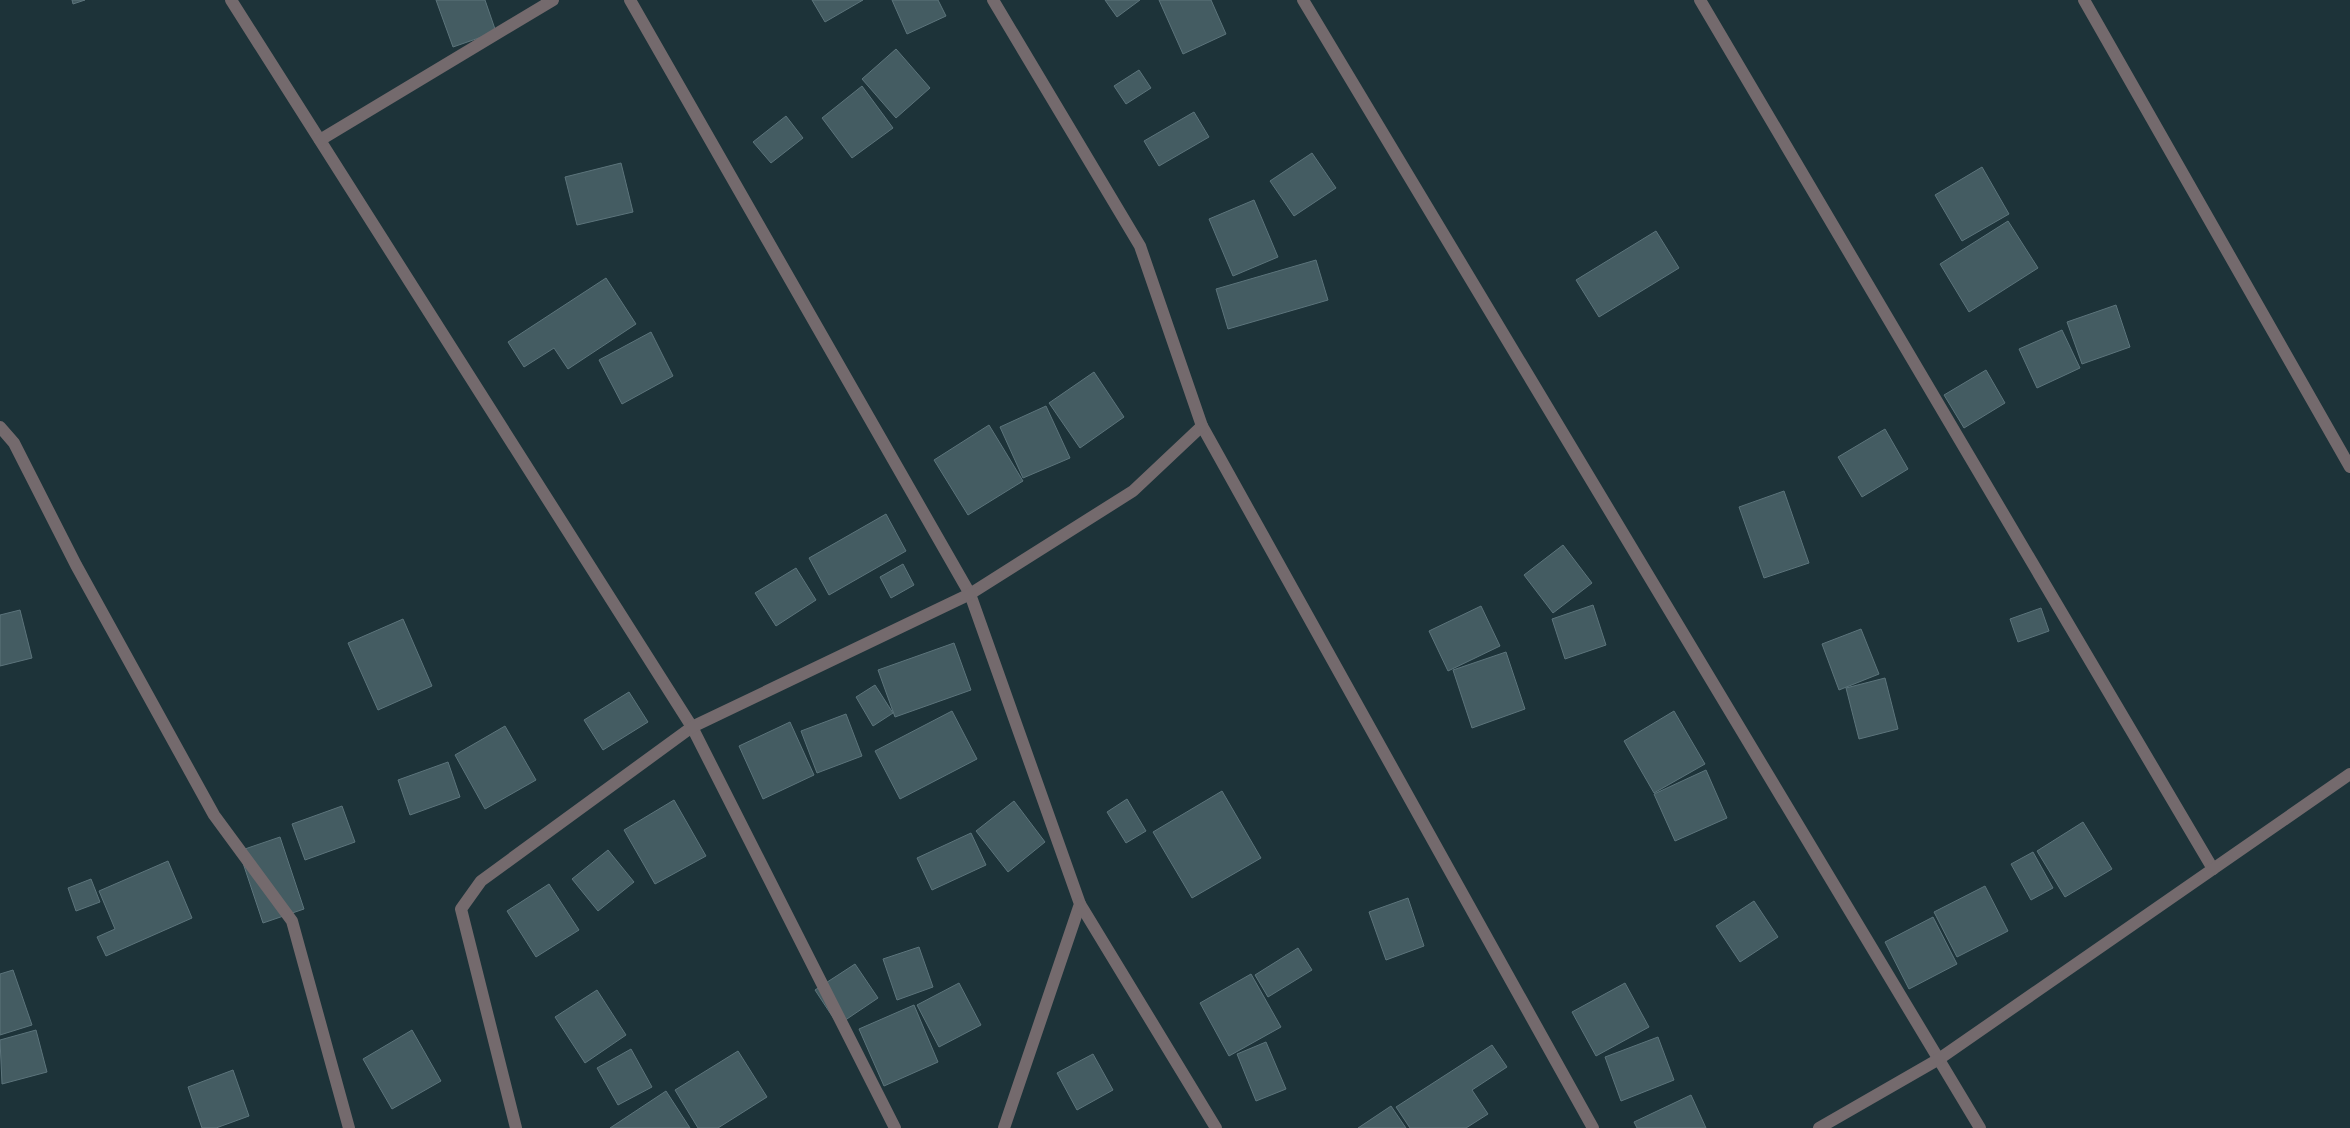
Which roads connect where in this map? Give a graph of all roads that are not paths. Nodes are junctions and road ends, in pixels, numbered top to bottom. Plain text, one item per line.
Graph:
1 (231, 0) edge
2 (553, 0) edge
3 (630, 0) edge
4 (993, 0) edge
5 (1304, 0) edge
6 (1700, 0) edge
7 (2084, 0) edge
8 (320, 140) junction
9 (1202, 426) junction
10 (0, 427) edge
11 (2350, 467) edge
12 (970, 594) junction
13 (692, 727) junction
14 (2350, 774) edge
15 (2213, 869) junction
16 (1080, 904) junction
17 (1939, 1059) junction
18 (349, 1128) edge
19 (516, 1128) edge
20 (895, 1128) edge
21 (1004, 1128) edge
22 (1216, 1128) edge
23 (1593, 1128) edge
24 (1819, 1128) edge
25 (1980, 1128) edge

1 - 8 street
2 - 8 street
3 - 12 street
4 - 9 street
5 - 17 street
6 - 15 street
7 - 11 street
8 - 13 street
9 - 12 street
9 - 23 street
10 - 18 street
12 - 13 street
12 - 16 street
13 - 19 street
13 - 20 street
14 - 15 street
15 - 17 street
16 - 21 street
16 - 22 street
17 - 24 street
17 - 25 street

